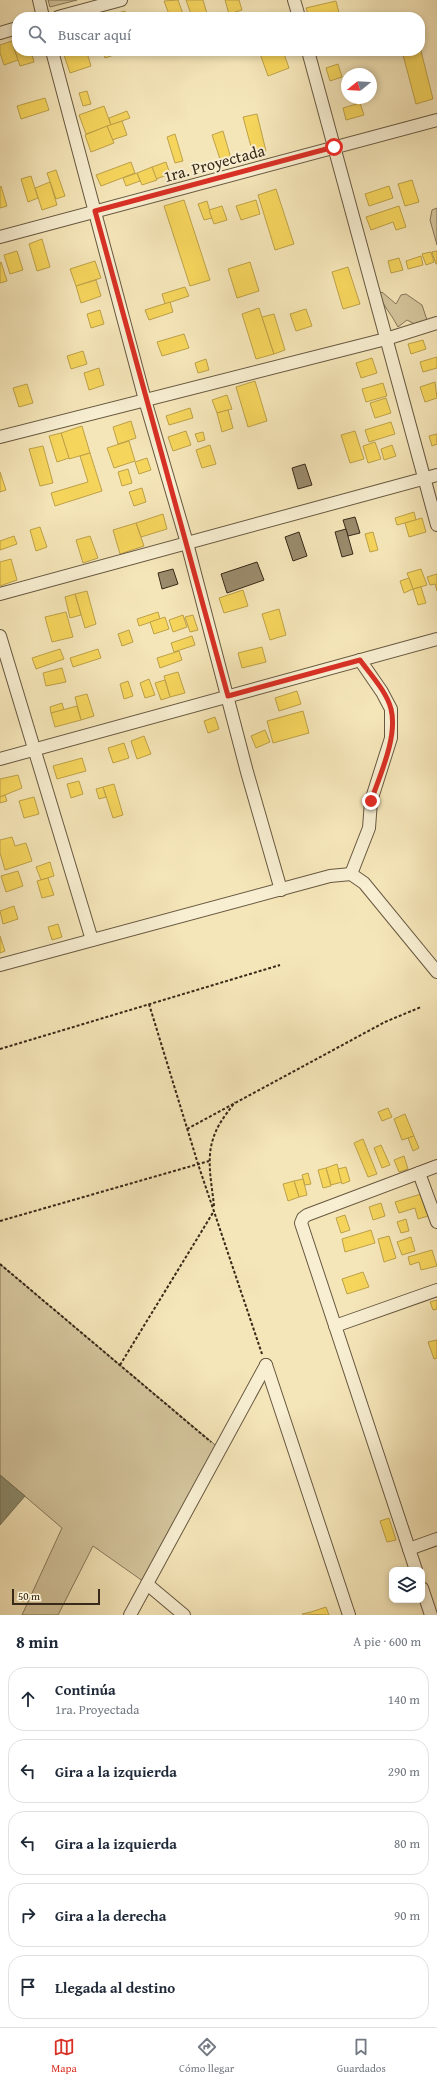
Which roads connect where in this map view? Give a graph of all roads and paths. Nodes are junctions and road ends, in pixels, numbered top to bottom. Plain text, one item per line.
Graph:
1 (39, 0) edge
2 (121, 0) edge
3 (294, 0) edge
4 (42, 12) edge
5 (77, 12) edge
6 (298, 12) edge
7 (12, 29) edge
8 (0, 33) edge
9 (53, 56) edge
10 (309, 56) edge
11 (437, 120) edge
12 (334, 147) junction
13 (95, 211) junction
14 (0, 237) edge
15 (437, 323) edge
16 (386, 338) junction
17 (145, 400) junction
18 (0, 437) edge
19 (437, 475) edge
20 (425, 478) junction
21 (437, 525) edge
22 (187, 543) junction
23 (0, 594) edge
24 (0, 636) edge
25 (437, 639) edge
26 (360, 660) junction
27 (228, 696) junction
28 (34, 750) junction
29 (0, 759) edge
30 (351, 874) junction
31 (281, 890) junction
32 (92, 940) junction
33 (0, 965) edge
34 (280, 965) dead end
35 (437, 972) edge
36 (149, 1004) junction
37 (421, 1007) dead end
38 (0, 1049) edge
39 (235, 1102) junction
40 (187, 1129) junction
41 (209, 1161) junction
42 (198, 1164) junction
43 (437, 1166) edge
44 (419, 1173) junction
45 (214, 1211) junction
46 (0, 1221) edge
47 (437, 1222) edge
48 (0, 1264) edge
49 (437, 1290) edge
50 (335, 1326) junction
51 (120, 1365) junction
52 (266, 1365) junction
53 (220, 1449) junction
54 (437, 1539) edge
55 (409, 1548) junction
56 (415, 1567) edge
57 (147, 1584) junction
58 (425, 1597) edge
59 (130, 1615) edge
60 (184, 1615) edge
61 (349, 1615) edge
62 (431, 1615) edge

1 - 4 street
2 - 5 street
3 - 6 street
7 - 8 street
9 - 13 street
10 - 12 street
11 - 12 street, 1ra. Proyectada
12 - 13 street, 1ra. Proyectada
12 - 16 street
13 - 14 street, 1ra. Proyectada
13 - 17 street
15 - 16 street
16 - 17 street
16 - 20 street
17 - 18 street
17 - 22 street
19 - 20 street
20 - 21 street
20 - 22 street
22 - 23 street
22 - 27 street
24 - 28 street
25 - 26 street
26 - 27 street
26 - 30 street
27 - 28 street
27 - 31 street
28 - 29 street
28 - 32 street
30 - 31 street
30 - 35 street
31 - 32 street
32 - 33 street
34 - 36 path
36 - 38 path
36 - 40 path
37 - 39 path
39 - 40 path
39 - 41 path
40 - 42 path
41 - 42 path
41 - 45 path
42 - 45 path
42 - 46 path
43 - 44 street
44 - 47 street
44 - 50 street
45 - 51 path
45 - 52 path
48 - 51 path
49 - 50 street
50 - 55 street
51 - 53 path
52 - 53 street
52 - 61 street
53 - 57 street
54 - 55 street
55 - 56 street
57 - 59 street
57 - 60 street
58 - 62 street

